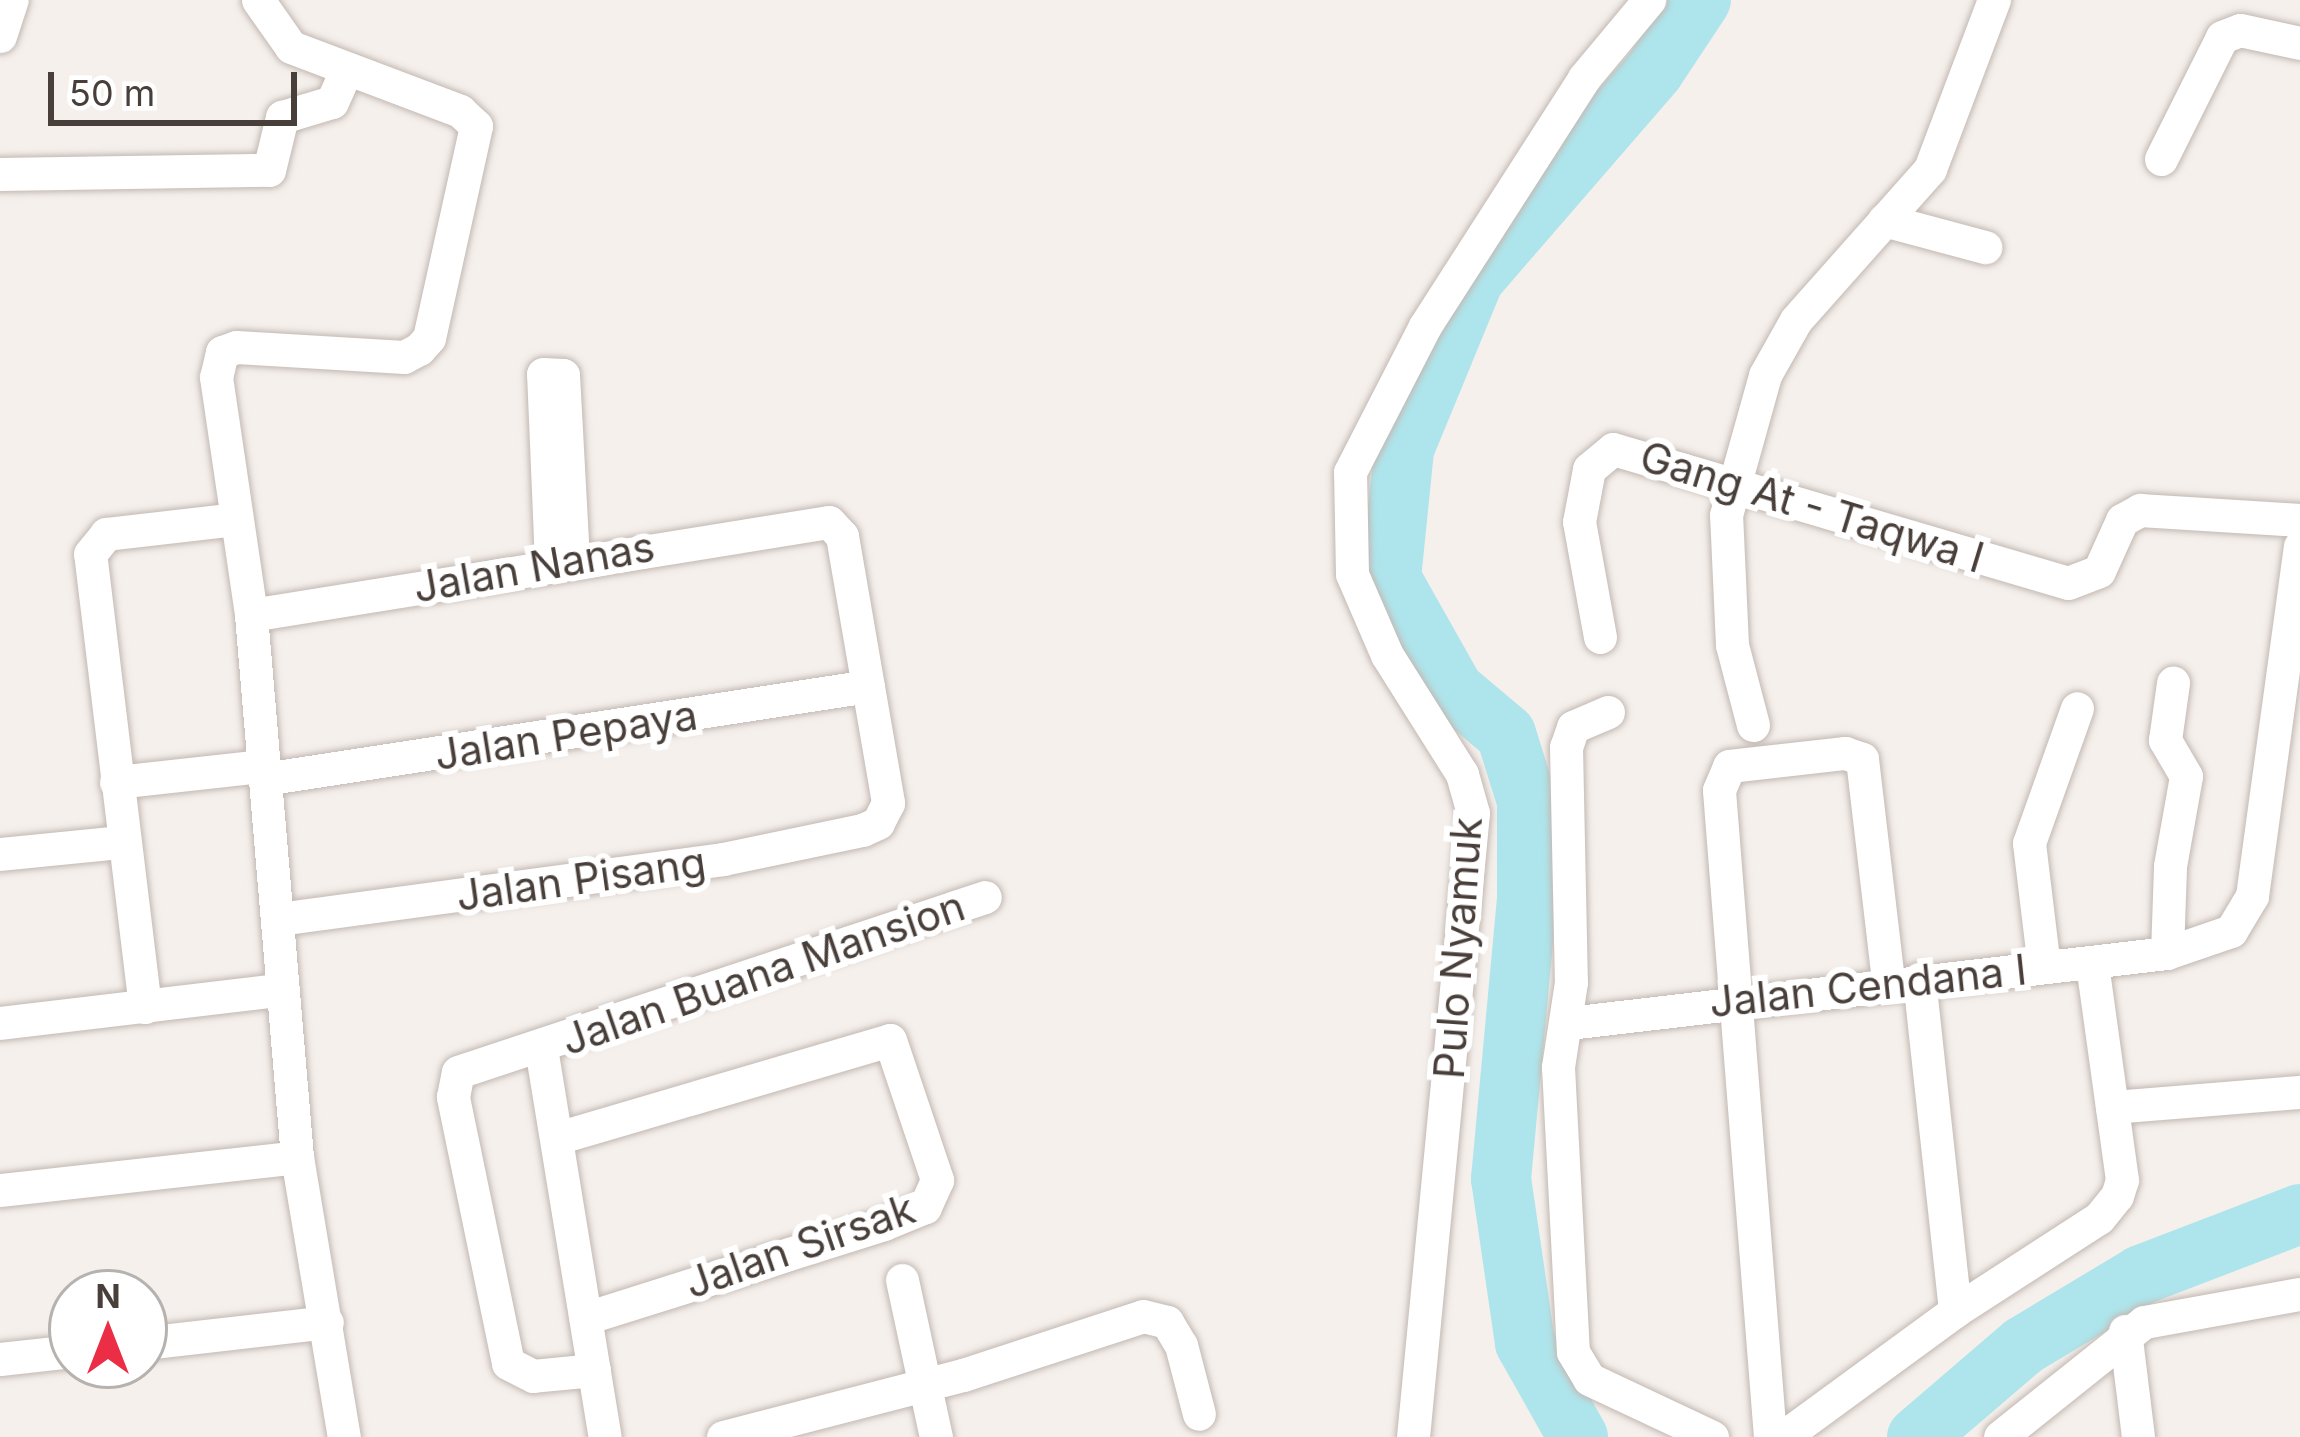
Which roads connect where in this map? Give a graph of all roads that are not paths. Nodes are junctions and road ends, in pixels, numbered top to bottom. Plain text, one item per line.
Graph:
1 (12, 0) edge
2 (258, 0) edge
3 (1649, 0) edge
4 (1994, 0) edge
5 (0, 36) edge
6 (2300, 44) edge
7 (346, 71) junction
8 (2161, 159) dead end
9 (0, 174) edge
10 (1884, 220) junction
11 (1985, 247) dead end
12 (1731, 481) junction
13 (236, 519) junction
14 (2300, 520) edge
15 (2300, 546) edge
16 (251, 615) junction
17 (1600, 637) dead end
18 (2173, 683) dead end
19 (868, 686) junction
20 (2077, 708) dead end
21 (1608, 712) dead end
22 (1753, 725) dead end
23 (263, 772) junction
24 (116, 782) junction
25 (120, 842) junction
26 (0, 854) edge
27 (985, 897) dead end
28 (280, 919) junction
29 (2168, 953) junction
30 (2092, 963) junction
31 (2044, 967) junction
32 (1903, 981) junction
33 (277, 990) junction
34 (1737, 999) junction
35 (146, 1006) junction
36 (0, 1022) edge
37 (1568, 1023) junction
38 (541, 1048) junction
39 (2300, 1092) edge
40 (2112, 1107) junction
41 (557, 1138) junction
42 (297, 1157) junction
43 (0, 1190) edge
44 (1420, 1278) dead end
45 (902, 1280) dead end
46 (2300, 1295) edge
47 (1954, 1310) junction
48 (585, 1318) junction
49 (327, 1322) junction
50 (1427, 1327) junction
51 (2125, 1331) junction
52 (168, 1339) edge
53 (48, 1354) edge
54 (0, 1359) edge
55 (593, 1370) junction
56 (922, 1382) junction
57 (1199, 1414) dead end
58 (344, 1437) edge
59 (605, 1437) edge
60 (723, 1437) edge
61 (936, 1437) edge
62 (1413, 1437) edge
63 (1712, 1437) edge
64 (1770, 1437) edge
65 (1783, 1437) edge
66 (2000, 1437) edge
67 (2138, 1437) edge

1 - 5 street
2 - 7 street
3 - 50 street, Pulo Nyamuk
4 - 10 street
6 - 8 street
7 - 9 street
7 - 13 street
10 - 11 street
10 - 12 street
12 - 14 street, Gang At - Taqwa I
12 - 17 street, Gang At - Taqwa I
12 - 22 street
13 - 16 street
13 - 24 street
15 - 29 street, Jalan Cendana I
16 - 19 street, Jalan Nanas
16 - 23 street
18 - 29 street
19 - 23 street, Jalan Pepaya
19 - 28 street, Jalan Pisang
20 - 31 street
21 - 37 street
23 - 24 street, Jalan Pepaya
23 - 28 street
24 - 25 street
25 - 26 street
25 - 35 street
27 - 38 street, Jalan Buana Mansion
28 - 33 street
29 - 30 street, Jalan Cendana I
30 - 31 street, Jalan Cendana I
30 - 40 street
31 - 32 street, Jalan Cendana I
32 - 34 street, Jalan Cendana I
32 - 34 street
32 - 47 street
33 - 35 street
33 - 42 street
34 - 37 street, Jalan Cendana I
34 - 64 street
35 - 36 street
37 - 63 street
38 - 41 street, Jalan Buana Mansion
38 - 55 street, Jalan Buana Mansion
39 - 40 street
40 - 47 street
41 - 48 street, Jalan Buana Mansion
41 - 48 street, Jalan Sirsak
42 - 43 street
42 - 49 street
44 - 50 street
45 - 56 street
46 - 51 street
47 - 65 street
48 - 55 street, Jalan Buana Mansion
49 - 52 street
49 - 58 street
50 - 62 street, Pulo Nyamuk
51 - 66 street
51 - 67 street
53 - 54 street
55 - 59 street, Jalan Buana Mansion
56 - 57 street
56 - 60 street
56 - 61 street

